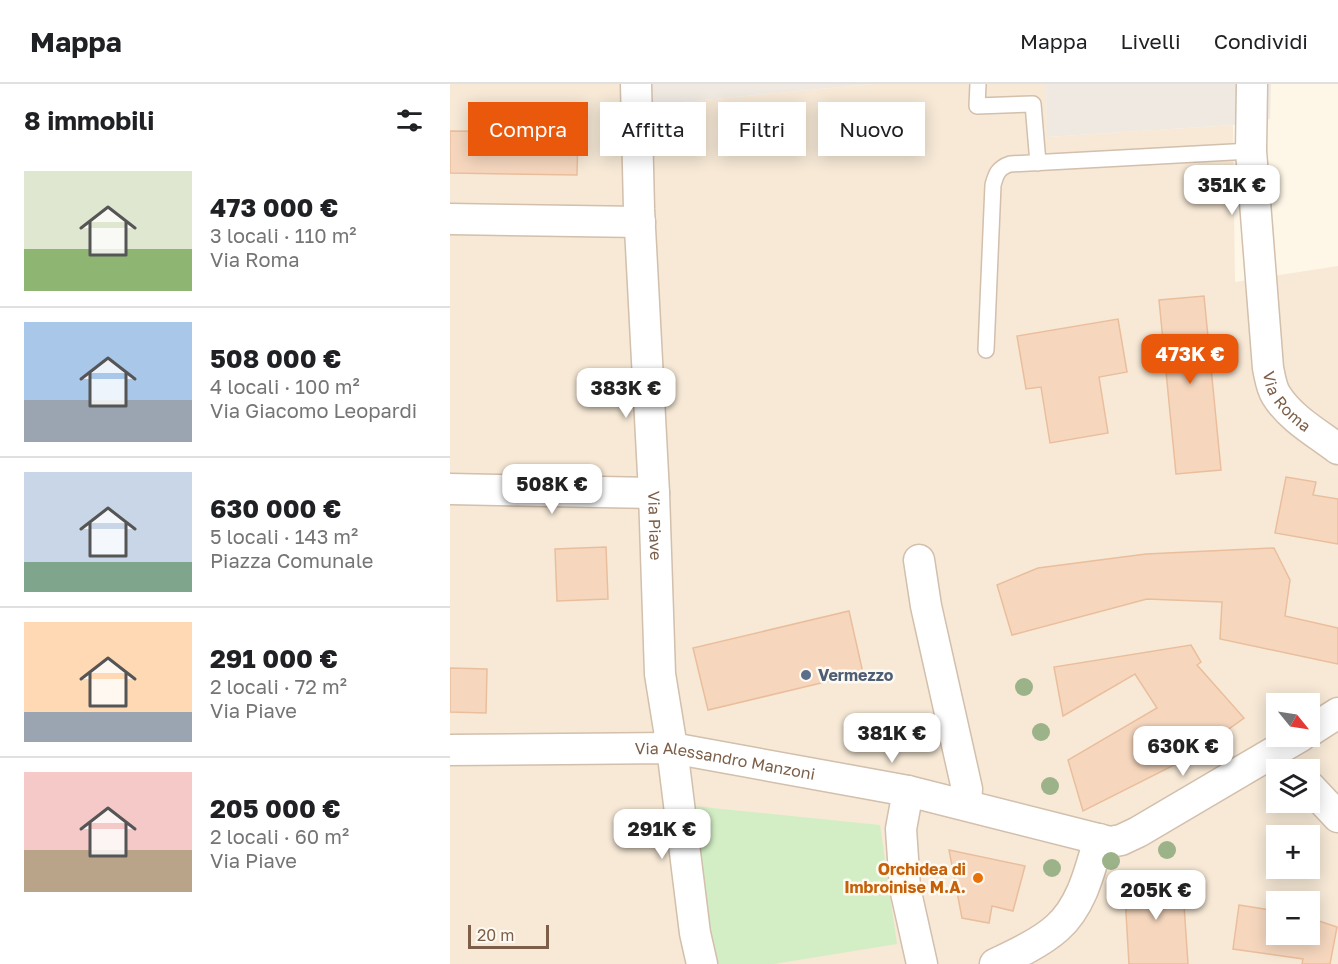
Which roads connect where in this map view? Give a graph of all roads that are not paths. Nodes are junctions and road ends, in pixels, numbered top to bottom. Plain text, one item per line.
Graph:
1 (636, 84) edge
2 (978, 84) edge
3 (1251, 84) edge
4 (1251, 151) junction
5 (1038, 163) junction
6 (450, 219) edge
7 (640, 222) junction
8 (986, 350) dead end
9 (1338, 448) edge
10 (450, 489) edge
11 (654, 493) junction
12 (919, 560) dead end
13 (1338, 713) edge
14 (1320, 725) edge
15 (1293, 747) edge
16 (672, 748) junction
17 (450, 750) edge
18 (1284, 759) edge
19 (1266, 769) edge
20 (908, 791) junction
21 (1320, 797) edge
22 (966, 804) junction
23 (1338, 814) edge
24 (1100, 839) junction
25 (702, 964) edge
26 (922, 964) edge
27 (995, 964) edge

1 - 7 street, Via Piave
2 - 5 lane
3 - 4 street, Via Roma
4 - 5 lane
4 - 9 street, Via Roma
5 - 8 lane
6 - 7 street
7 - 11 street, Via Piave
10 - 11 street
11 - 16 street, Via Piave
12 - 22 street
13 - 14 street
15 - 18 street, Via Alessandro Manzoni
16 - 17 street, Via Alessandro Manzoni
16 - 20 street, Via Alessandro Manzoni
16 - 25 street, Via Piave
19 - 24 street, Via Alessandro Manzoni
20 - 22 street, Via Alessandro Manzoni
20 - 26 street
21 - 23 street
22 - 24 street, Via Alessandro Manzoni
24 - 27 street

